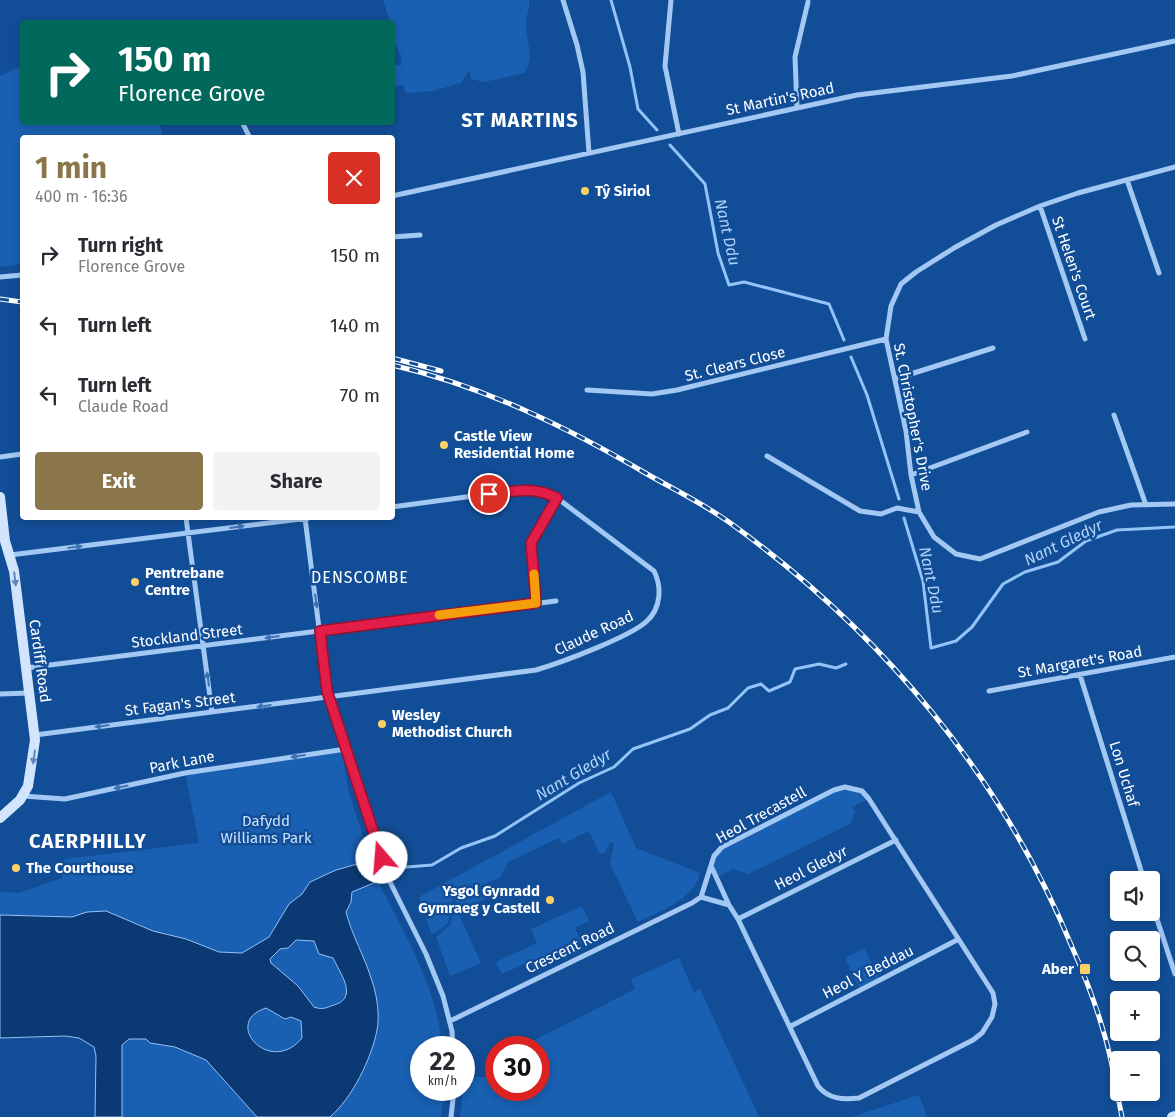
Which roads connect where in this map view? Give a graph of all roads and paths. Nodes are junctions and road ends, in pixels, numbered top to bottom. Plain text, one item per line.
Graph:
1 (563, 0) edge
2 (672, 0) edge
3 (815, 0) edge
4 (807, 1) edge
5 (1175, 41) edge
6 (797, 108) junction
7 (679, 134) junction
8 (589, 153) junction
9 (1175, 167) edge
10 (1127, 180) junction
11 (395, 195) edge
12 (1040, 206) junction
13 (420, 235) dead end
14 (395, 237) edge
15 (1159, 273) dead end
16 (20, 276) edge
17 (0, 277) edge
18 (886, 339) junction
19 (1085, 339) dead end
20 (993, 348) dead end
21 (895, 379) junction
22 (587, 390) dead end
23 (1114, 415) dead end
24 (1027, 432) dead end
25 (20, 454) edge
26 (767, 456) dead end
27 (0, 457) edge
28 (911, 475) junction
29 (0, 497) edge
30 (557, 498) junction
31 (1175, 504) edge
32 (1146, 505) junction
33 (395, 507) edge
34 (919, 512) junction
35 (186, 520) edge
36 (290, 520) edge
37 (305, 520) edge
38 (188, 534) junction
39 (10, 555) junction
40 (556, 600) dead end
41 (536, 603) junction
42 (320, 631) junction
43 (203, 647) junction
44 (1175, 657) edge
45 (26, 668) junction
46 (1080, 675) junction
47 (989, 691) dead end
48 (29, 693) junction
49 (0, 694) edge
50 (329, 698) junction
51 (212, 712) junction
52 (35, 735) junction
53 (346, 749) junction
54 (23, 796) junction
55 (0, 818) edge
56 (896, 840) junction
57 (712, 868) junction
58 (1141, 871) edge
59 (701, 897) junction
60 (729, 905) junction
61 (738, 919) junction
62 (1158, 921) edge
63 (956, 940) junction
64 (1175, 974) edge
65 (450, 1021) junction
66 (791, 1026) junction
67 (452, 1036) edge
68 (453, 1101) edge
69 (451, 1117) edge

1 - 8 street
2 - 7 street
3 - 4 street
4 - 6 street
5 - 6 street, St Martin's Road
6 - 7 street, St Martin's Road
7 - 8 street, St Martin's Road
8 - 11 street, St Martin's Road
9 - 10 street, St. Christopher's Drive
10 - 12 street, St. Christopher's Drive
10 - 15 street
12 - 18 street, St. Christopher's Drive
12 - 19 street, St Helen's Court
13 - 14 street
16 - 17 street
18 - 21 street, St. Christopher's Drive
18 - 22 street, St. Clears Close
20 - 21 street
21 - 28 street, St. Christopher's Drive
23 - 32 street
24 - 28 street
25 - 27 street
26 - 34 street
28 - 34 street, St. Christopher's Drive
29 - 39 main road, Cardiff Road
30 - 33 street, Claude Road
30 - 41 street
30 - 50 street, Claude Road
31 - 32 street, St. Christopher's Drive
32 - 34 street, St. Christopher's Drive
35 - 38 street
38 -> 36 street
37 -> 42 street
39 -> 38 street
38 - 43 street
39 -> 45 main road, Cardiff Road
40 - 41 street, Stockland Street
41 - 42 street, Stockland Street
42 -> 43 street, Stockland Street
42 - 50 street
43 - 45 street, Stockland Street
51 -> 43 street
44 - 46 street, St Margaret's Road
45 - 48 main road, Cardiff Road
46 - 47 street, St Margaret's Road
46 - 58 street, Lon Uchaf
48 - 49 street
48 - 52 main road, Cardiff Road
50 -> 51 street, St Fagan's Street
50 - 53 street
51 -> 52 street, St Fagan's Street
52 -> 54 main road, Cardiff Road
53 -> 54 street, Park Lane
53 - 65 street
54 - 55 main road, Cardiff Road
56 - 57 street, Heol Trecastell
56 - 61 street, Heol Gledyr
56 - 63 street, Heol Trecastell
57 - 59 street, Heol Trecastell
57 - 60 street, Heol Trecastell
59 - 60 street
59 - 65 street, Crescent Road
60 - 61 street, Heol Trecastell
61 - 66 street, Heol Trecastell
62 - 64 street
63 - 66 street, Heol Y Beddau
63 - 66 street, Heol Trecastell
65 - 67 street
68 - 69 street

